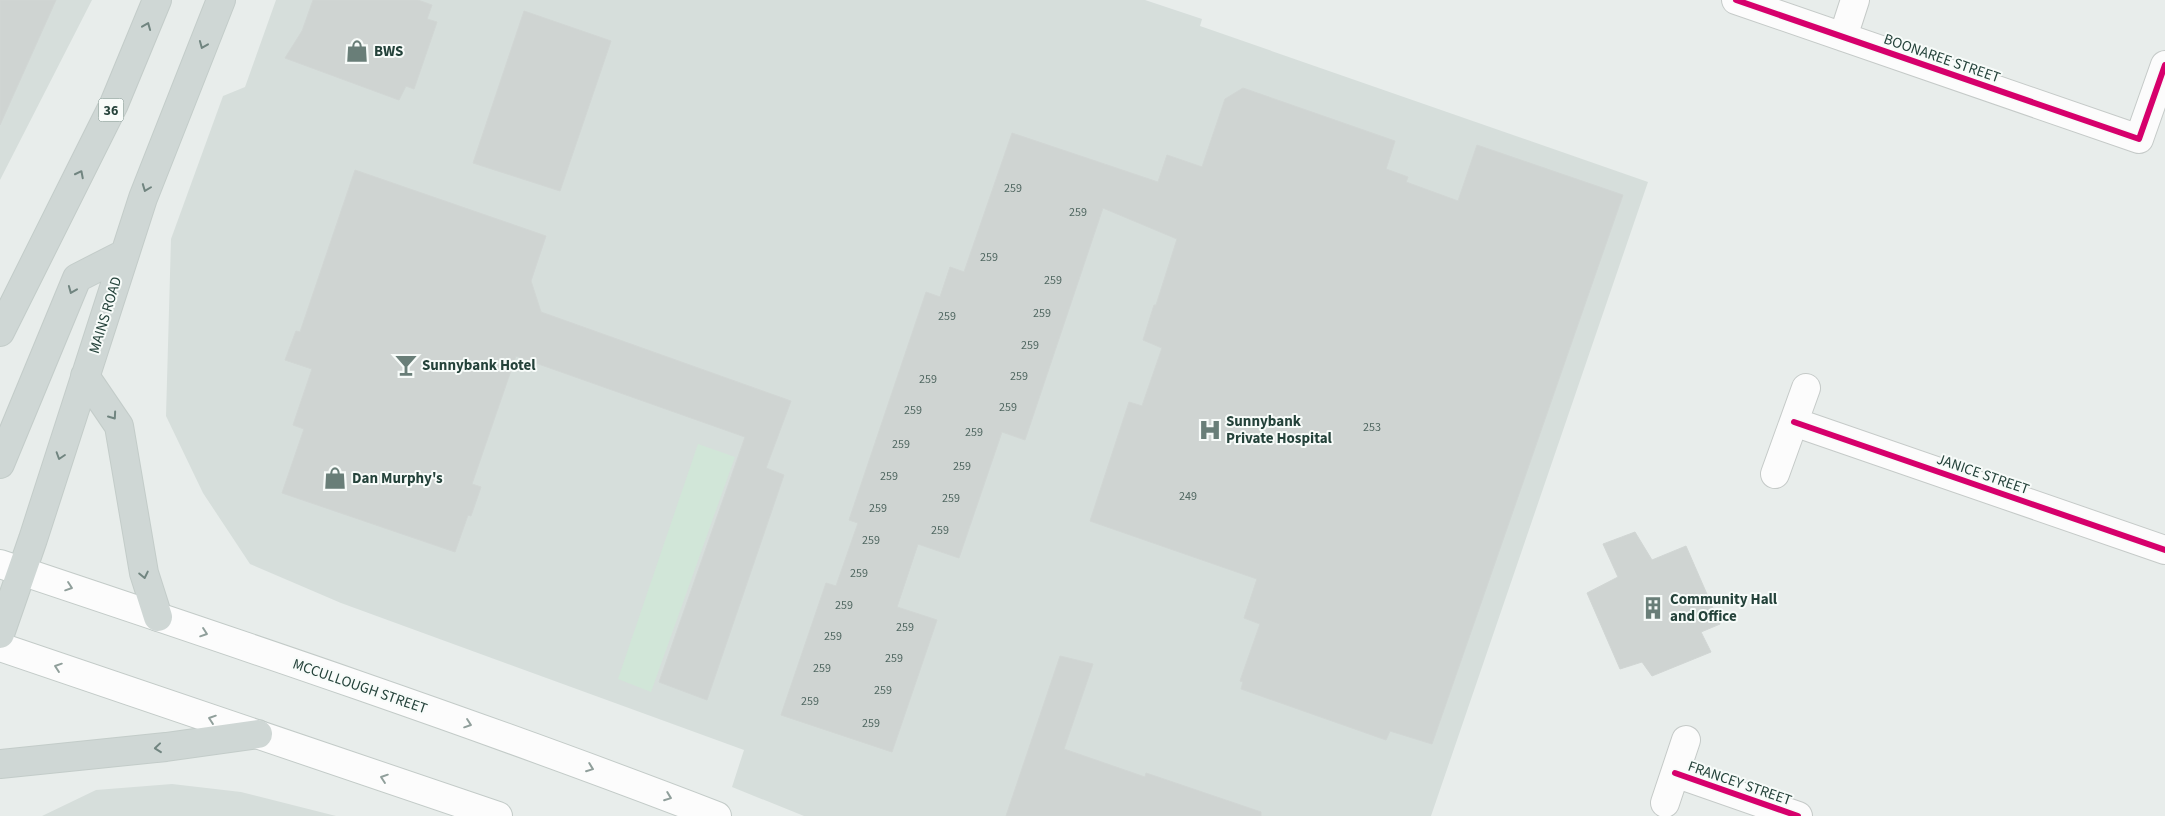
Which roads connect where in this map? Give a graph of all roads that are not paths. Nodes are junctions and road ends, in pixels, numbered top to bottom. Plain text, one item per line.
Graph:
1 (157, 0) edge
2 (221, 0) edge
3 (1736, 0) edge
4 (1855, 0) edge
5 (1842, 36) junction
6 (2165, 65) edge
7 (124, 254) junction
8 (0, 332) edge
9 (85, 376) junction
10 (1806, 388) dead end
11 (1794, 422) junction
12 (0, 464) edge
13 (1775, 474) dead end
14 (2165, 550) edge
15 (11, 568) edge
16 (158, 617) junction
17 (0, 634) edge
18 (0, 646) edge
19 (258, 734) junction
20 (1686, 740) dead end
21 (0, 764) edge
22 (1675, 773) junction
23 (1665, 803) dead end
24 (709, 814) edge
25 (498, 816) edge
26 (1798, 816) edge

8 -> 1 main road, 36
2 -> 7 main road, MAINS ROAD
3 - 5 street, BOONAREE STREET
4 - 5 street
5 - 6 street, BOONAREE STREET
7 - 9 main road, MAINS ROAD
7 -> 12 main road
9 -> 15 main road, MAINS ROAD
9 -> 16 main road
10 - 11 street
11 - 13 street
11 - 14 street, JANICE STREET
15 -> 16 street, MCCULLOUGH STREET
15 - 17 main road, MAINS ROAD
16 -> 24 street, MCCULLOUGH STREET
19 -> 18 street
19 -> 21 main road
25 -> 19 street
20 - 22 street, FRANCEY STREET
22 - 23 street, FRANCEY STREET
22 - 26 street, FRANCEY STREET

